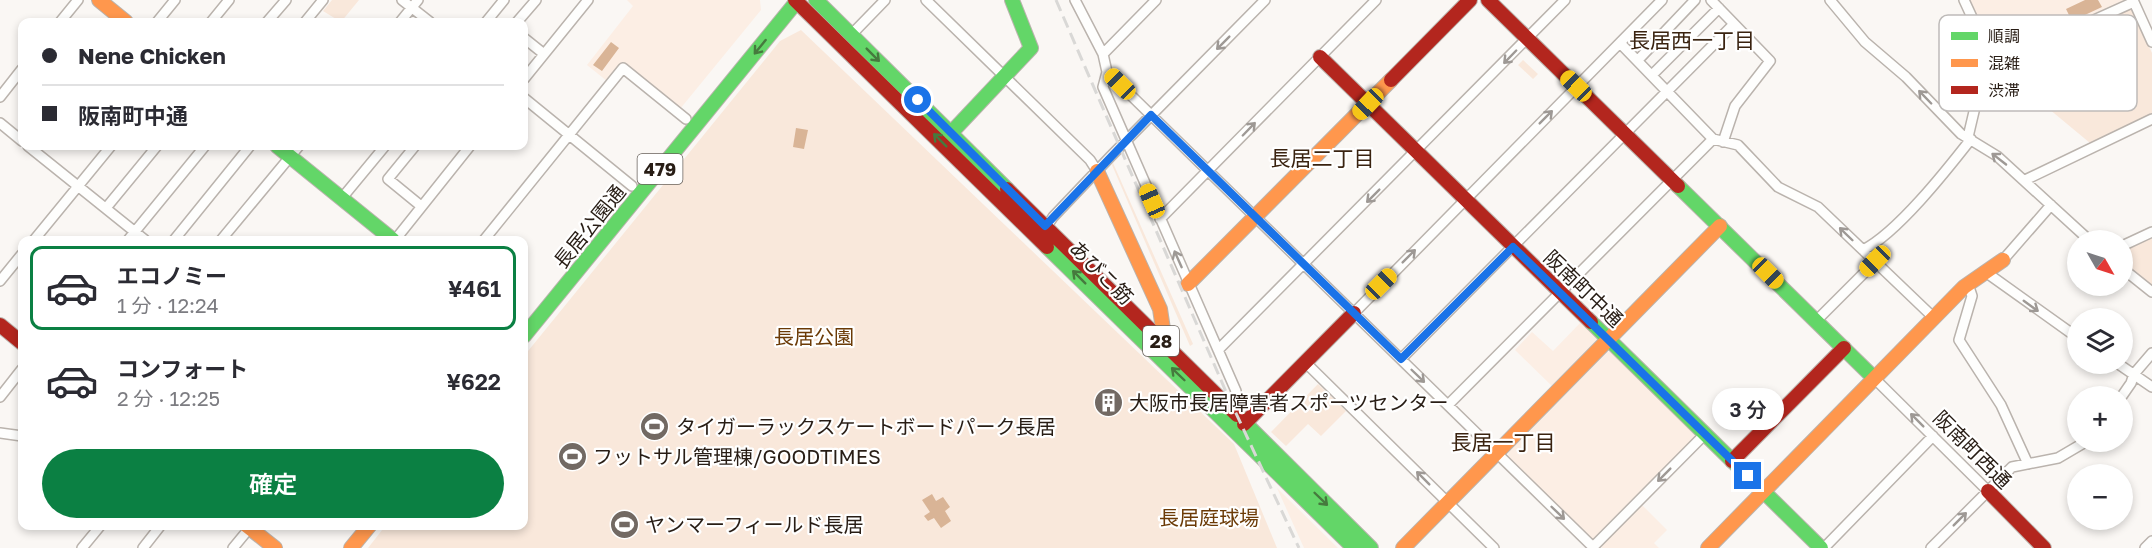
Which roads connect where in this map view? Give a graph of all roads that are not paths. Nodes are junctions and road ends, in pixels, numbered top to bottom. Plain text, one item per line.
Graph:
1 (78, 0) edge
2 (99, 0) edge
3 (175, 0) edge
4 (229, 0) edge
5 (286, 0) edge
6 (323, 0) edge
7 (402, 0) edge
8 (504, 0) edge
9 (588, 0) edge
10 (782, 0) edge
11 (796, 0) edge
12 (816, 0) edge
13 (885, 0) edge
14 (926, 0) edge
15 (1012, 0) edge
16 (1075, 0) edge
17 (1265, 0) edge
18 (1376, 0) edge
19 (1470, 0) edge
20 (1488, 0) edge
21 (1565, 0) edge
22 (1662, 0) edge
23 (1695, 0) edge
24 (1711, 0) edge
25 (1830, 0) edge
26 (1964, 0) edge
27 (533, 1) edge
28 (1152, 1) edge
29 (2133, 1) edge
30 (415, 4) edge
31 (1719, 8) junction
32 (1971, 15) edge
33 (2103, 15) edge
34 (63, 18) edge
35 (121, 18) edge
36 (160, 18) edge
37 (214, 18) edge
38 (270, 18) edge
39 (308, 18) edge
40 (403, 18) edge
41 (427, 18) edge
42 (489, 18) edge
43 (520, 18) edge
44 (1734, 24) junction
45 (852, 34) junction
46 (1527, 38) junction
47 (528, 41) edge
48 (2152, 42) edge
49 (1620, 43) junction
50 (544, 54) junction
51 (1103, 54) junction
52 (1320, 57) junction
53 (1638, 60) junction
54 (1107, 72) junction
55 (18, 74) edge
56 (528, 74) edge
57 (1652, 75) junction
58 (1005, 77) junction
59 (1576, 86) junction
60 (1667, 91) junction
61 (0, 97) edge
62 (528, 101) edge
63 (1368, 104) junction
64 (1976, 111) edge
65 (1151, 115) junction
66 (686, 119) junction
67 (2152, 119) edge
68 (0, 123) edge
69 (951, 133) junction
70 (1625, 134) junction
71 (569, 135) junction
72 (18, 138) edge
73 (1970, 138) junction
74 (1127, 140) junction
75 (1718, 141) junction
76 (33, 150) edge
77 (108, 150) edge
78 (154, 150) edge
79 (202, 150) edge
80 (247, 150) edge
81 (282, 150) edge
82 (296, 150) edge
83 (382, 150) edge
84 (412, 150) edge
85 (467, 150) edge
86 (1416, 151) junction
87 (290, 157) junction
88 (1097, 171) junction
89 (1208, 171) junction
90 (1673, 180) junction
91 (2025, 180) junction
92 (78, 186) junction
93 (632, 186) junction
94 (342, 198) junction
95 (1465, 199) junction
96 (2050, 205) junction
97 (421, 206) junction
98 (106, 208) junction
99 (1256, 218) junction
100 (1160, 219) junction
101 (1045, 226) junction
102 (1720, 226) junction
103 (2078, 230) edge
104 (135, 232) junction
105 (2152, 232) edge
106 (37, 236) edge
107 (132, 236) edge
108 (140, 236) edge
109 (177, 236) edge
110 (224, 236) edge
111 (389, 236) edge
112 (397, 236) edge
113 (487, 236) edge
114 (2133, 241) edge
115 (1047, 245) junction
116 (1513, 247) junction
117 (1863, 250) junction
118 (18, 259) edge
119 (2002, 260) joint
120 (1875, 261) junction
121 (1305, 265) junction
122 (1987, 273) junction
123 (2133, 277) edge
124 (0, 281) edge
125 (1188, 284) junction
126 (1968, 284) junction
127 (1561, 292) junction
128 (2152, 292) edge
129 (1354, 313) junction
130 (528, 315) edge
131 (1934, 318) junction
132 (1816, 321) junction
133 (0, 324) edge
134 (2067, 330) edge
135 (528, 331) edge
136 (1158, 338) junction
137 (18, 340) edge
138 (1609, 340) junction
139 (1844, 348) junction
140 (1218, 350) junction
141 (2152, 353) edge
142 (1401, 359) junction
143 (1305, 362) junction
144 (18, 374) edge
145 (2133, 374) junction
146 (1874, 378) junction
147 (2129, 386) edge
148 (2152, 387) edge
149 (0, 397) edge
150 (1448, 405) junction
151 (1226, 407) junction
152 (1244, 424) junction
153 (0, 433) edge
154 (1705, 434) junction
155 (18, 435) edge
156 (1933, 436) junction
157 (2068, 452) edge
158 (1496, 453) junction
159 (1732, 461) junction
160 (2028, 464) junction
161 (1988, 491) junction
162 (1763, 492) junction
163 (1448, 502) junction
164 (97, 530) edge
165 (157, 530) edge
166 (246, 530) edge
167 (254, 530) edge
168 (352, 530) edge
169 (366, 530) edge
170 (2152, 541) edge
171 (1593, 547) edge
172 (82, 548) edge
173 (142, 548) edge
174 (233, 548) edge
175 (275, 548) edge
176 (337, 548) edge
177 (351, 548) edge
178 (1354, 548) edge
179 (1371, 548) edge
180 (1403, 548) edge
181 (1494, 548) edge
182 (1708, 548) edge
183 (1822, 548) edge
184 (1932, 548) edge
185 (2044, 548) edge
186 (2145, 548) edge

1 - 34 street
2 - 35 main road
3 - 36 street
4 - 37 street
5 - 38 street
6 - 39 street
7 - 30 street
8 - 42 street
9 - 50 street
10 - 66 main road, 長居公園通 / 479
115 -> 11 main road, あびこ筋 / 28
11 -> 135 main road, 長居公園通 / 479
12 - 45 main road, あびこ筋 / 28
13 - 45 street
14 - 58 street
15 - 58 main road
16 - 51 street
17 -> 65 street
18 - 52 street
19 - 63 main road
20 - 46 main road
21 - 46 street
22 - 49 street
23 - 53 street
24 - 31 street
73 -> 25 street
26 - 32 street
27 - 43 street
28 - 51 street
29 - 33 street
29 - 48 street
30 - 40 street
30 - 41 street
31 - 44 street
31 - 57 street
44 - 60 street
44 - 75 street
45 -> 69 main road, あびこ筋 / 28
46 - 59 main road
46 -> 86 street
47 - 50 street
49 - 53 street
49 - 59 street
50 - 56 street
51 - 54 street
52 - 63 main road, 阪南町中通
89 -> 52 street
53 - 57 street
54 - 65 street
54 - 74 street
55 - 61 street
57 - 60 street
58 - 69 main road
58 - 88 street
59 - 70 main road
95 -> 59 street
60 - 70 street
60 - 75 street
62 - 71 street
63 - 86 main road, 阪南町中通
63 - 99 main road
64 - 73 street
65 - 74 street
65 - 89 street
66 - 71 street
66 - 93 main road, 長居公園通 / 479
67 - 91 street
68 - 72 street
69 - 101 main road, あびこ筋 / 28
70 - 90 main road
70 - 116 street
71 - 93 street
71 - 113 street
91 -> 73 street
73 - 117 street
74 - 88 street
74 - 100 street
75 - 90 street
117 -> 75 street
76 - 92 street
77 - 92 street
78 - 98 street
79 - 104 street
80 - 109 street
81 - 87 main road
82 - 87 street
83 - 94 street
84 - 97 street
85 - 97 street
86 - 95 main road, 阪南町中通
86 -> 121 street
87 - 94 main road
87 - 110 street
88 - 101 street
88 - 136 main road
89 - 99 street
89 - 100 street
90 - 102 main road
90 - 127 street
91 - 96 street
92 - 98 street
92 - 106 street
93 - 130 main road, 長居公園通 / 479
94 - 111 main road
95 - 116 main road, 阪南町中通
129 -> 95 street
96 - 103 street
96 - 119 street
97 - 112 street
98 - 104 street
99 - 121 street
99 - 125 main road
125 -> 100 street
101 - 115 street
101 - 136 main road, あびこ筋 / 28
102 - 132 main road
102 - 138 main road
104 - 107 street
104 - 108 street
105 - 114 street
178 -> 115 main road, あびこ筋 / 28
116 - 127 main road, 阪南町中通
116 - 142 street
117 - 120 street
118 - 124 street
119 - 122 main road
120 - 131 street
120 - 132 street
121 - 129 street
121 - 140 street
122 - 126 main road
122 -> 134 street
123 - 128 street
125 - 140 street
126 - 131 main road
126 - 160 street
127 - 138 main road, 阪南町中通
127 - 150 street
129 - 142 street
129 - 143 main road
131 - 146 main road
132 - 139 main road
133 - 137 main road
136 - 151 main road, あびこ筋 / 28
138 - 154 main road, 阪南町中通
138 - 158 main road
139 - 146 main road
139 - 159 main road
140 - 151 street
141 - 145 street
142 -> 150 street
143 - 152 main road
163 -> 143 street
144 - 149 street
145 - 147 street
145 - 148 street
156 -> 146 street, 阪南町西通
146 - 162 main road
150 - 158 street
151 - 152 main road, あびこ筋 / 28
152 -> 179 main road, あびこ筋 / 28
153 - 155 street
154 - 159 main road, 阪南町中通
154 -> 171 street
156 - 161 street, 阪南町西通
156 - 183 street
157 - 160 street
158 - 163 main road
158 -> 171 street
159 - 162 main road, 阪南町中通
160 - 161 street
184 -> 161 street
161 - 185 main road, 阪南町西通
162 - 182 main road
162 - 183 main road, 阪南町中通
163 - 180 main road
163 - 181 street
164 - 172 street
165 - 173 street
166 - 174 street
167 - 175 main road
168 - 176 main road
169 - 177 main road
170 - 186 street

